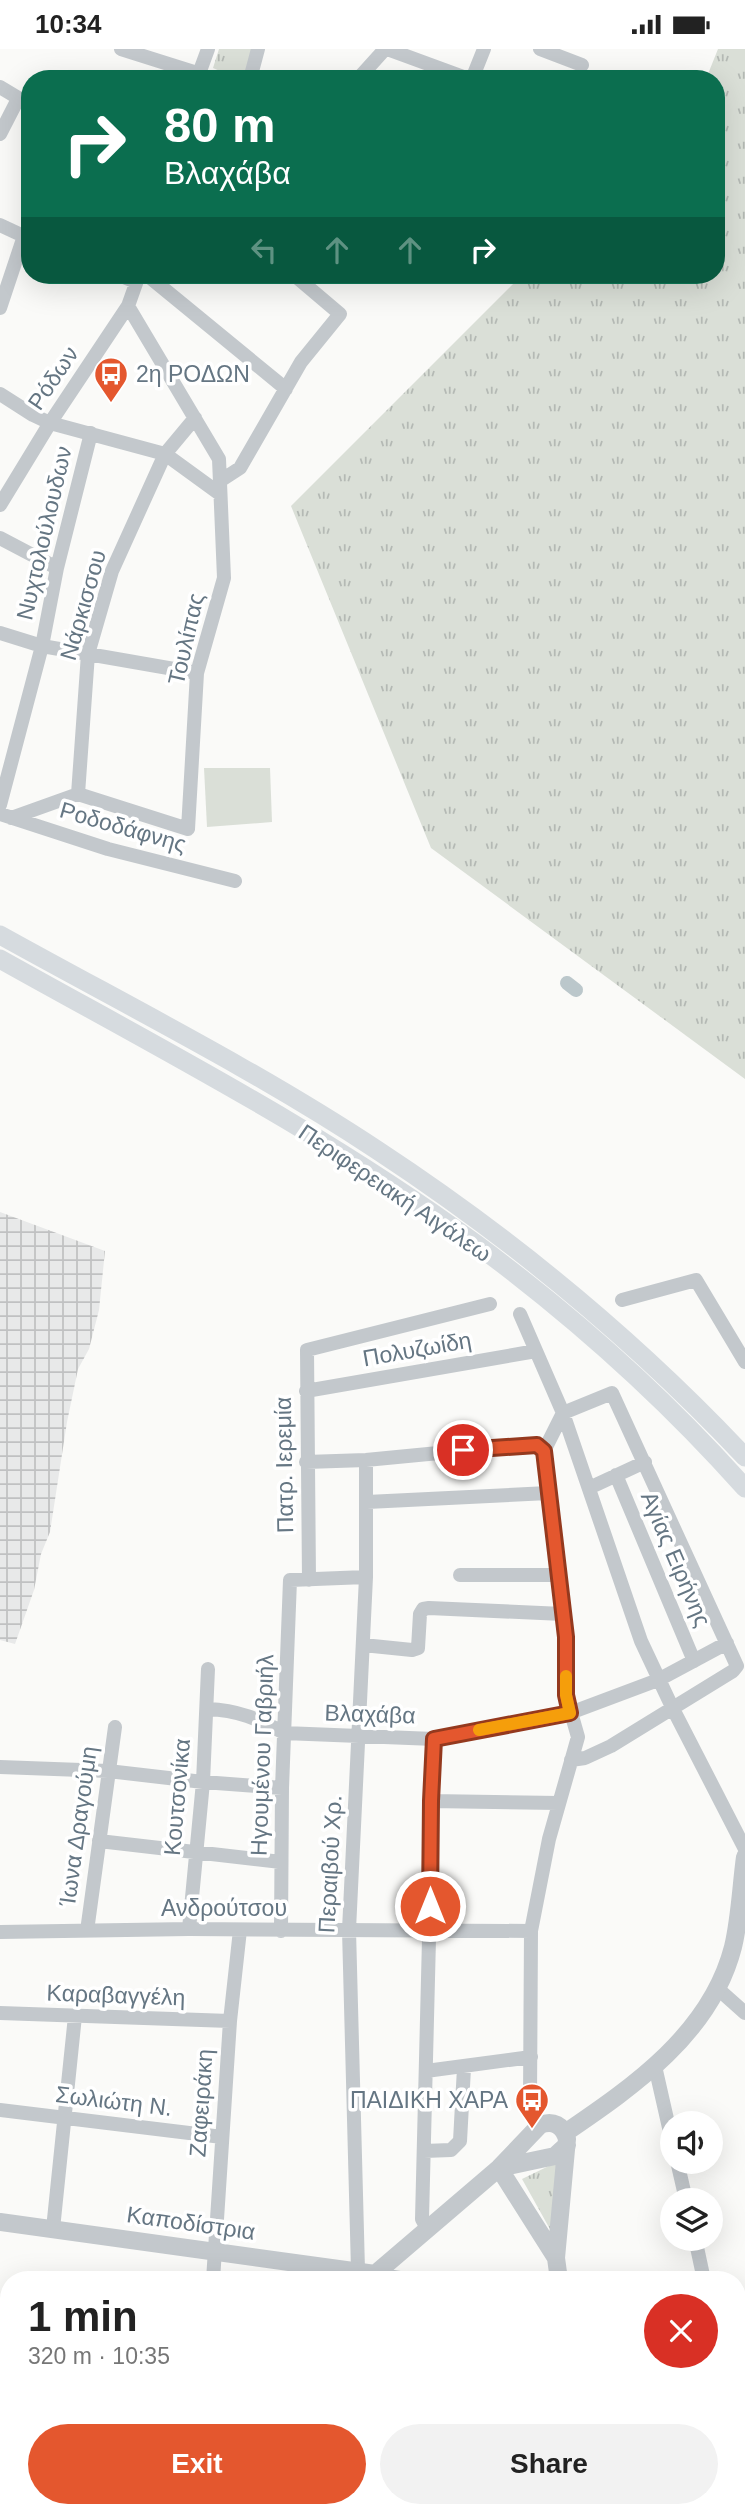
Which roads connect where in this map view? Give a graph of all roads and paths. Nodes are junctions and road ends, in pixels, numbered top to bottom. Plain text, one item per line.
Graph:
1 (121, 49) edge
2 (208, 49) edge
3 (258, 49) edge
4 (386, 49) edge
5 (484, 49) edge
6 (549, 51) edge
7 (582, 65) dead end
8 (181, 70) edge
9 (200, 70) edge
10 (252, 70) edge
11 (366, 70) edge
12 (445, 70) edge
13 (474, 70) edge
14 (0, 87) edge
15 (21, 100) edge
16 (21, 106) edge
17 (0, 134) edge
18 (0, 225) edge
19 (21, 235) edge
20 (21, 254) edge
21 (137, 284) edge
22 (149, 284) edge
23 (305, 284) edge
24 (128, 306) junction
25 (0, 308) edge
26 (286, 389) junction
27 (0, 394) edge
28 (195, 418) junction
29 (50, 423) junction
30 (91, 433) junction
31 (165, 454) junction
32 (220, 488) junction
33 (0, 505) edge
34 (0, 538) edge
35 (57, 568) junction
36 (0, 633) edge
37 (42, 646) junction
38 (88, 654) junction
39 (197, 673) junction
40 (78, 794) junction
41 (0, 805) edge
42 (6, 816) edge
43 (236, 881) dead end
44 (0, 935) edge
45 (0, 960) edge
46 (622, 1300) dead end
47 (490, 1304) dead end
48 (520, 1314) dead end
49 (536, 1351) junction
50 (745, 1362) edge
51 (306, 1391) junction
52 (563, 1413) junction
53 (544, 1451) junction
54 (745, 1457) edge
55 (366, 1460) junction
56 (306, 1462) junction
57 (645, 1462) junction
58 (616, 1475) junction
59 (589, 1488) junction
60 (745, 1488) edge
61 (548, 1493) junction
62 (368, 1502) junction
63 (460, 1575) dead end
64 (558, 1575) junction
65 (366, 1577) junction
66 (309, 1580) junction
67 (563, 1614) junction
68 (727, 1643) junction
69 (363, 1645) junction
70 (694, 1661) junction
71 (208, 1669) dead end
72 (658, 1680) junction
73 (672, 1707) junction
74 (208, 1709) junction
75 (570, 1713) junction
76 (115, 1727) dead end
77 (284, 1733) junction
78 (359, 1737) junction
79 (434, 1739) junction
80 (571, 1760) junction
81 (0, 1767) edge
82 (108, 1771) junction
83 (203, 1782) junction
84 (282, 1788) junction
85 (431, 1801) junction
86 (558, 1803) junction
87 (99, 1841) junction
88 (745, 1849) edge
89 (195, 1853) junction
90 (745, 1857) edge
91 (281, 1862) junction
92 (189, 1929) junction
93 (240, 1930) junction
94 (349, 1930) junction
95 (87, 1931) junction
96 (281, 1931) junction
97 (531, 1931) junction
98 (0, 1932) edge
99 (430, 1932) junction
100 (717, 1988) junction
101 (0, 2013) edge
102 (745, 2013) edge
103 (75, 2016) junction
104 (230, 2021) junction
105 (531, 2057) junction
106 (654, 2066) junction
107 (464, 2068) junction
108 (426, 2071) junction
109 (0, 2110) edge
110 (665, 2111) edge
111 (65, 2117) junction
112 (540, 2125) junction
113 (222, 2137) junction
114 (566, 2139) junction
115 (424, 2151) junction
116 (499, 2168) junction
117 (0, 2222) edge
118 (427, 2228) junction
119 (53, 2229) junction
120 (214, 2251) junction
121 (698, 2251) edge
122 (556, 2258) junction
123 (213, 2271) edge
124 (342, 2271) edge
125 (367, 2271) edge
126 (372, 2271) edge
127 (558, 2271) edge
128 (702, 2271) edge

1 - 8 street
2 - 9 street
3 - 10 street
4 - 11 street
4 - 12 street
5 - 13 street
6 - 7 street
14 - 15 street
16 - 17 street
18 - 19 street
20 - 25 street
21 - 24 street, Ρόδων
22 - 26 street
23 - 26 street
24 - 28 street
24 - 29 street, Ρόδων
26 - 32 street
27 - 29 street
28 - 31 street, Νάρκισσου
28 - 32 street, Τουλίπας
29 - 30 street
29 - 33 street, Ρόδων
30 - 31 street
30 - 35 street, Νυχτολούλουδων
31 - 32 street
31 - 38 street, Νάρκισσου
32 - 39 street, Τουλίπας
34 - 35 street
35 - 37 street, Νυχτολούλουδων
36 - 37 street
37 - 38 street
37 - 41 street, Νυχτολούλουδων
38 - 39 street
38 - 40 street, Νάρκισσου
39 - 40 street, Τουλίπας
40 - 42 street
42 - 43 street, Ροδοδάφνης
44 - 54 main road, Περιφερειακή Αιγάλεω
45 - 60 main road, Περιφερειακή Αιγάλεω
46 - 50 street
47 - 51 street, Πατρ. Ιερεμία
48 - 49 street
49 - 51 street, Πολυζωίδη
49 - 52 street
51 - 56 street, Πατρ. Ιερεμία
52 - 53 street
52 - 57 street
52 - 59 street
53 - 55 street
53 - 61 street
55 - 56 street
55 - 62 street, Περαιβού Χρ.
56 - 66 street, Πατρ. Ιερεμία
57 - 58 street
57 - 68 street
58 - 59 street
58 - 70 street, Αγίας Ειρήνης
59 - 72 street
61 - 62 street
61 - 64 street
62 - 65 street, Περαιβού Χρ.
63 - 64 street
64 - 67 street
65 - 66 street
65 - 69 street, Περαιβού Χρ.
66 - 77 street, Ηγουμένου Γαβριήλ
67 - 69 street
67 - 75 street
68 - 70 street, Βλαχάβα
68 - 73 street
69 - 78 street, Περαιβού Χρ.
70 - 72 street, Βλαχάβα
71 - 74 street, Κουτσονίκα
72 - 73 street
72 - 75 street, Βλαχάβα
73 - 80 street
73 - 88 street
74 - 77 street, Βλαχάβα
74 - 83 street, Κουτσονίκα
75 - 79 street, Βλαχάβα
75 - 80 street
76 - 82 street, Ίωνα Δραγούμη
77 - 78 street, Βλαχάβα
77 - 84 street, Ηγουμένου Γαβριήλ
78 - 79 street, Βλαχάβα
78 - 94 street, Περαιβού Χρ.
79 - 85 street
80 - 86 street
81 - 82 street
82 - 83 street
82 - 87 street, Ίωνα Δραγούμη
83 - 84 street
83 - 89 street, Κουτσονίκα
84 - 91 street, Ηγουμένου Γαβριήλ
85 - 86 street
85 - 99 street
86 - 97 street
87 - 89 street
87 - 95 street, Ίωνα Δραγούμη
89 - 91 street
89 - 92 street, Κουτσονίκα
90 - 100 street
91 - 96 street, Ηγουμένου Γαβριήλ
92 - 93 street, Ανδρούτσου
92 - 95 street, Ανδρούτσου
93 - 96 street, Ανδρούτσου
93 - 104 street, Ζαφειράκη
94 - 96 street, Ανδρούτσου
94 - 99 street, Ανδρούτσου
94 - 125 street, Περαιβού Χρ.
95 - 98 street, Ανδρούτσου
97 - 99 street, Ανδρούτσου
97 - 105 street
99 - 108 street
100 - 102 street
100 - 106 street
101 - 103 street, Καραβαγγέλη
103 - 104 street, Καραβαγγέλη
103 - 111 street
104 - 113 street, Ζαφειράκη
105 - 107 street
105 - 112 street
106 - 110 street
106 - 114 street
107 - 108 street
107 - 115 street
108 - 115 street
109 - 111 street, Σωλιώτη Ν.
111 - 113 street, Σωλιώτη Ν.
111 - 119 street
112 - 114 street
112 - 116 street
113 - 120 street, Ζαφειράκη
114 - 116 street
114 - 122 street
115 - 118 street
116 - 118 street
116 - 122 street
117 - 119 street, Καποδίστρια
118 - 126 street
119 - 120 street, Καποδίστρια
120 - 123 street, Ζαφειράκη
120 - 124 street, Καποδίστρια
121 - 128 street
122 - 127 street

